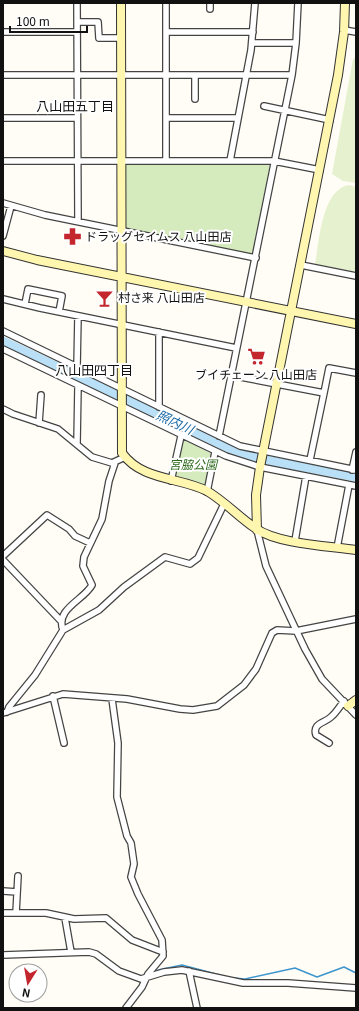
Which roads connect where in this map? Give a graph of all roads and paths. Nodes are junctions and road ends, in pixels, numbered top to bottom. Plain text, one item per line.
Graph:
1 (77, 3) edge
2 (121, 3) edge
3 (166, 3) edge
4 (254, 3) edge
5 (298, 3) edge
6 (345, 3) edge
7 (77, 22) junction
8 (344, 30) junction
9 (3, 32) edge
10 (77, 32) junction
11 (166, 32) junction
12 (253, 32) junction
13 (356, 32) edge
14 (121, 38) junction
15 (252, 43) junction
16 (296, 43) junction
17 (121, 74) junction
18 (3, 75) edge
19 (77, 75) junction
20 (166, 75) junction
21 (195, 75) junction
22 (247, 75) junction
23 (292, 75) junction
24 (196, 99) dead end
25 (264, 106) dead end
26 (284, 110) junction
27 (3, 118) edge
28 (77, 118) junction
29 (166, 118) junction
30 (238, 118) junction
31 (330, 120) junction
32 (121, 160) junction
33 (3, 161) edge
34 (78, 161) junction
35 (166, 161) junction
36 (230, 161) junction
37 (274, 161) junction
38 (320, 170) junction
39 (3, 203) edge
40 (11, 206) junction
41 (78, 222) junction
42 (122, 230) junction
43 (3, 236) edge
44 (3, 251) edge
45 (256, 258) junction
46 (301, 265) junction
47 (356, 276) edge
48 (121, 277) junction
49 (3, 299) edge
50 (246, 302) junction
51 (25, 304) junction
52 (292, 310) junction
53 (59, 312) junction
54 (78, 316) junction
55 (121, 324) junction
56 (356, 324) edge
57 (3, 332) edge
58 (159, 332) junction
59 (236, 348) junction
60 (3, 349) edge
61 (77, 367) junction
62 (356, 373) edge
63 (230, 374) junction
64 (277, 384) junction
65 (78, 386) junction
66 (122, 389) junction
67 (324, 393) junction
68 (41, 395) dead end
69 (122, 407) junction
70 (159, 407) junction
71 (3, 409) edge
72 (39, 423) junction
73 (181, 436) junction
74 (219, 436) junction
75 (77, 444) junction
76 (264, 451) junction
77 (216, 452) junction
78 (356, 452) edge
79 (125, 457) junction
80 (310, 460) junction
81 (115, 463) junction
82 (260, 467) junction
83 (354, 470) edge
84 (306, 476) junction
85 (171, 481) junction
86 (349, 485) junction
87 (356, 486) edge
88 (207, 492) junction
89 (224, 504) junction
90 (257, 530) junction
91 (294, 541) junction
92 (90, 543) junction
93 (337, 548) junction
94 (356, 550) edge
95 (3, 556) edge
96 (3, 560) edge
97 (356, 619) edge
98 (61, 621) junction
99 (63, 630) junction
100 (296, 631) junction
101 (53, 696) junction
102 (112, 699) junction
103 (356, 700) edge
104 (346, 704) junction
105 (5, 713) edge
106 (356, 714) edge
107 (64, 743) dead end
108 (329, 743) dead end
109 (18, 876) dead end
110 (3, 891) edge
111 (17, 892) junction
112 (3, 913) edge
113 (16, 913) junction
114 (65, 918) junction
115 (71, 952) junction
116 (164, 952) junction
117 (3, 955) edge
118 (189, 971) junction
119 (145, 979) junction
120 (356, 988) edge
121 (126, 1008) edge
122 (197, 1008) edge

1 - 7 street
2 - 14 street
3 - 11 street
4 - 12 street
5 - 16 street
6 - 8 street
7 - 10 street
7 - 14 street
8 - 13 street
8 - 31 street
9 - 10 street
10 - 19 street
11 - 12 street
11 - 20 street
12 - 15 street
14 - 17 street
15 - 16 street
15 - 22 street
16 - 23 street
17 - 19 street
17 - 20 street
17 - 32 street
18 - 19 street
19 - 28 street
20 - 21 street
20 - 29 street
21 - 22 street
21 - 24 street
22 - 23 street
22 - 30 street
23 - 26 street
25 - 26 street
26 - 31 street
26 - 37 street
27 - 28 street
28 - 34 street
29 - 30 street
29 - 35 street
30 - 36 street
31 - 38 street
32 - 34 street
32 - 35 street
32 - 42 street
33 - 34 street
34 - 41 street
35 - 36 street
36 - 37 street
37 - 38 street
37 - 45 street
38 - 46 street
39 - 40 street
40 - 41 street
40 - 43 street
41 - 42 street
42 - 45 street
42 - 48 street
44 - 48 street
45 - 50 street
46 - 47 street
46 - 52 street
48 - 50 street
48 - 55 street
49 - 51 street
50 - 52 street
50 - 59 street
51 - 53 street
51 - 53 street
52 - 56 street
52 - 64 street
53 - 54 street
54 - 55 street
54 - 61 street
55 - 58 street
55 - 66 street
57 - 61 street
58 - 59 street
58 - 70 street
59 - 63 street
60 - 65 street
61 - 66 street
62 - 67 street
63 - 64 street
63 - 74 street
64 - 67 street
64 - 76 street
65 - 69 street
65 - 75 street
66 - 69 street
66 - 70 street
67 - 80 street
68 - 72 street
69 - 73 street
69 - 79 street
70 - 74 street
71 - 72 street
72 - 75 street
73 - 77 street
73 - 85 street
74 - 76 street
75 - 81 street
76 - 80 street
76 - 82 street
77 - 82 street
77 - 88 street
78 - 83 street
79 - 81 street
79 - 85 street
80 - 83 street
81 - 92 street
82 - 84 street
82 - 90 street
84 - 86 street
84 - 91 street
85 - 88 street
86 - 87 street
86 - 93 street
88 - 89 street
89 - 90 street
89 - 99 street
90 - 91 street
90 - 100 street
91 - 93 street
92 - 95 street
92 - 98 street
93 - 94 street
96 - 98 street
97 - 100 street
98 - 99 street
99 - 105 street
100 - 102 street
100 - 104 street
101 - 102 street
101 - 105 street
101 - 107 street
102 - 116 street
103 - 104 street
104 - 106 street
104 - 108 street
109 - 111 street
110 - 111 street
111 - 113 street
112 - 113 street
113 - 114 street
114 - 115 street
114 - 116 street
115 - 117 street
115 - 119 street
116 - 119 street
118 - 119 street
118 - 120 street
118 - 122 street
119 - 121 street

